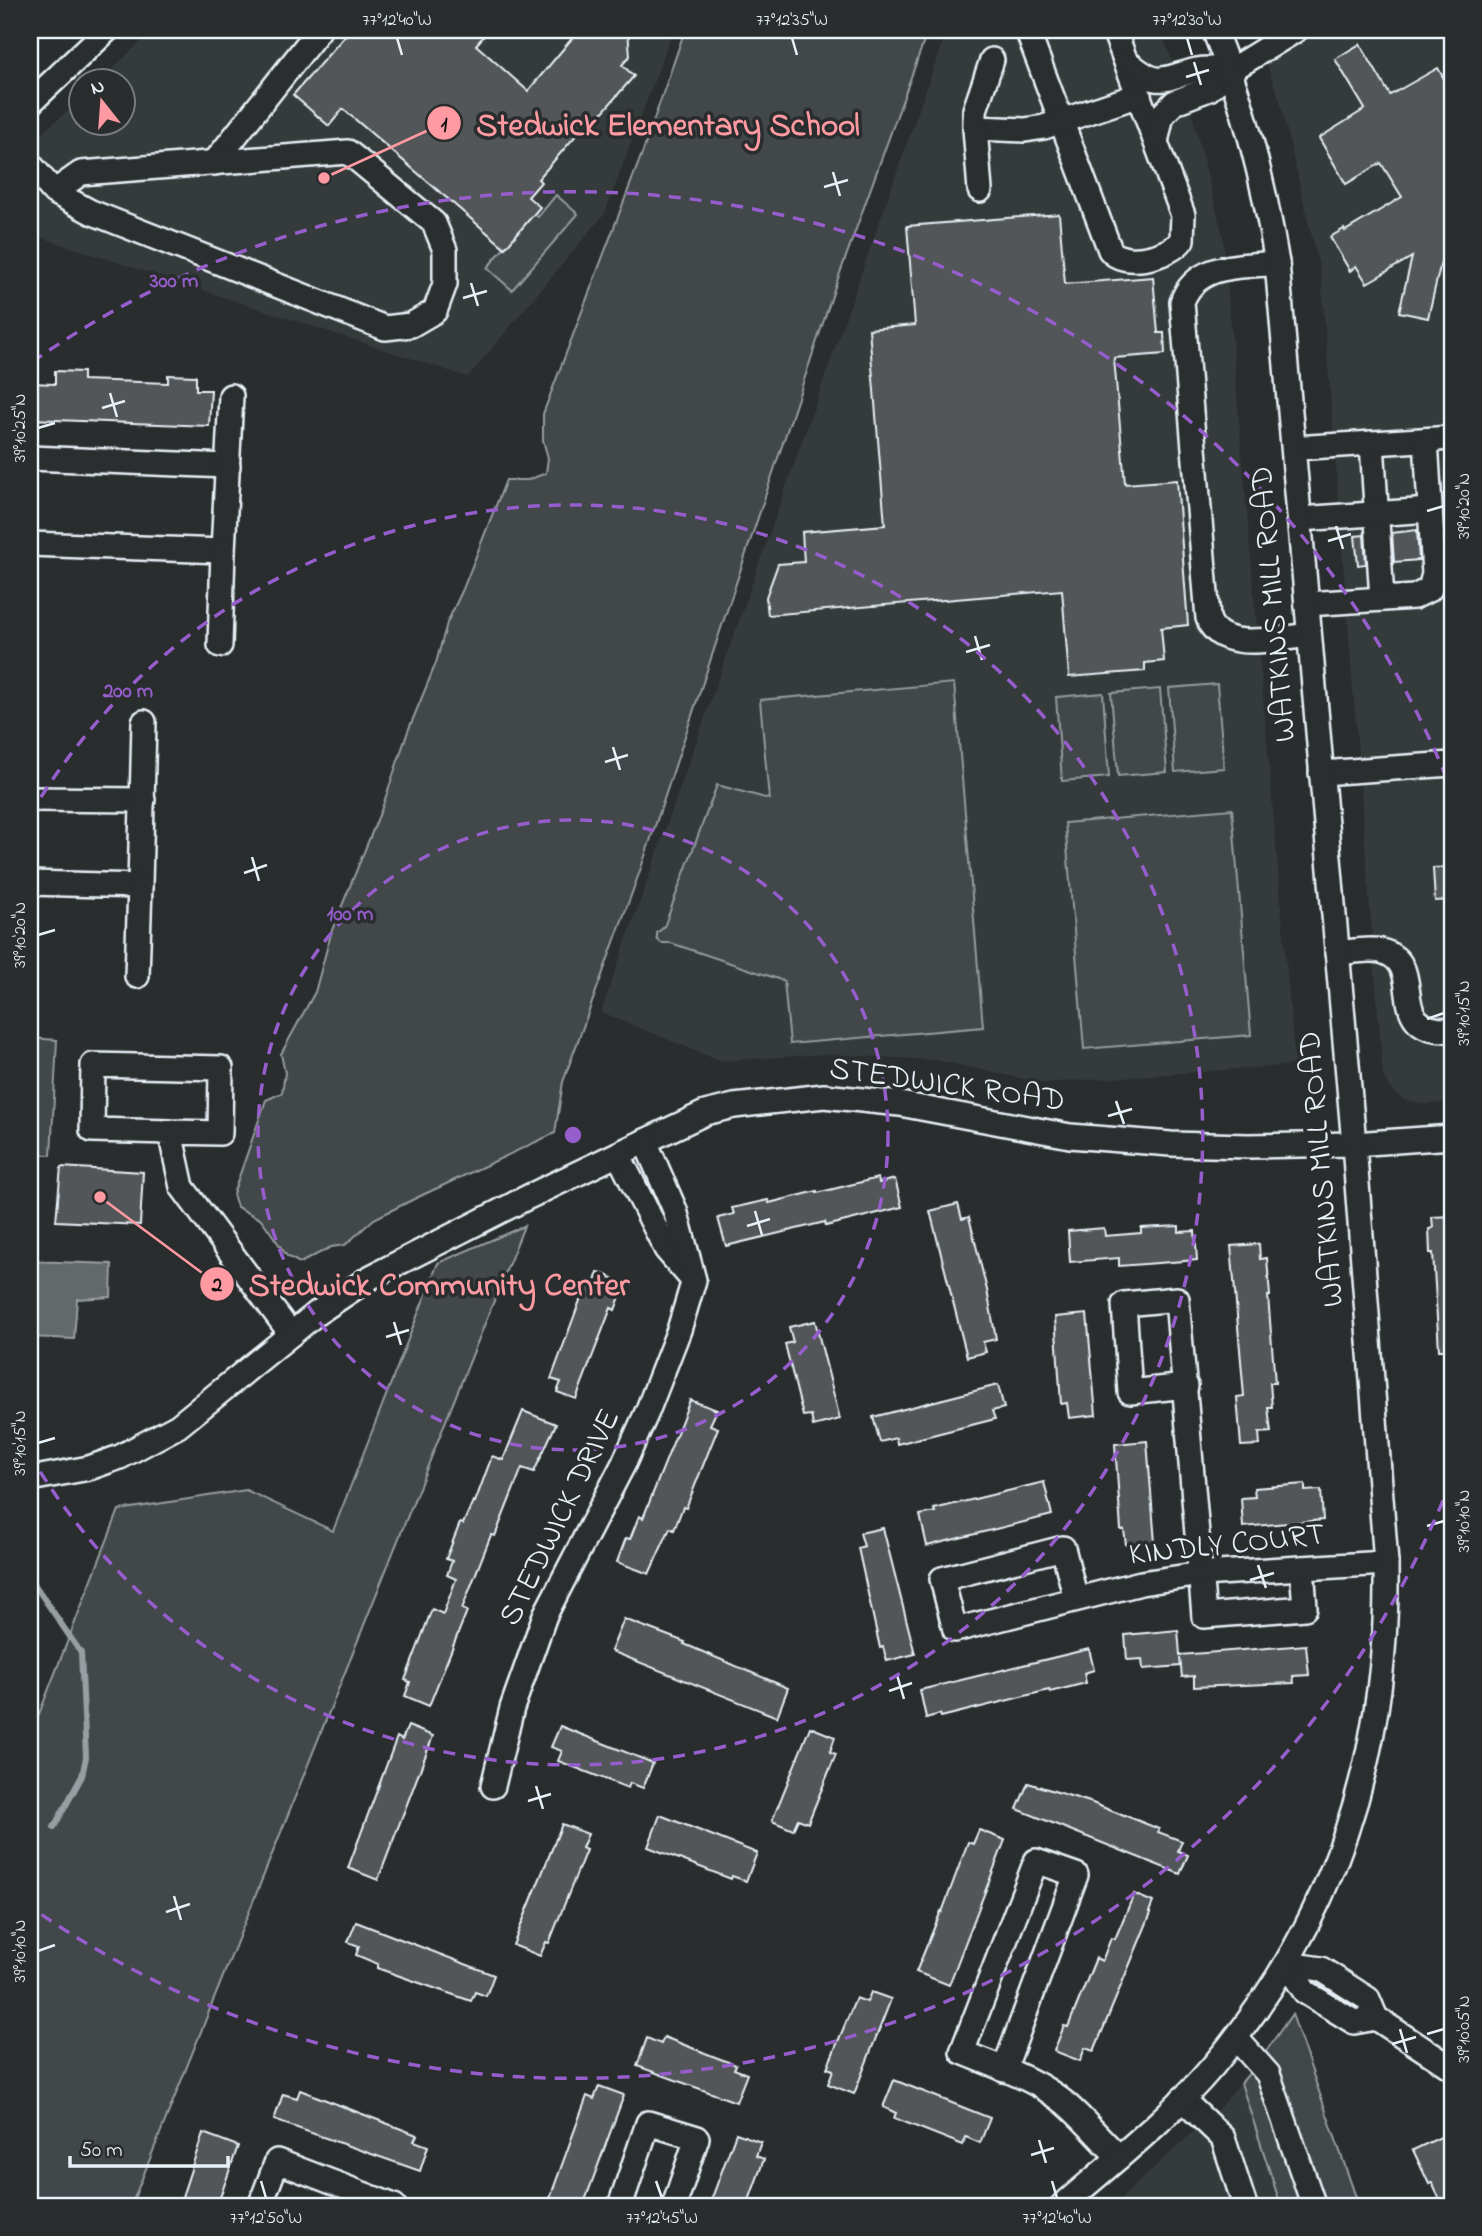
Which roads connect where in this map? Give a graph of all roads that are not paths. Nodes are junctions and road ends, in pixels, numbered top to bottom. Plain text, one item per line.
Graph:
1 (107, 30) edge
2 (320, 30) edge
3 (1027, 30) edge
4 (1115, 30) edge
5 (1214, 30) edge
6 (1296, 30) edge
7 (992, 60) dead end
8 (1126, 61) junction
9 (1231, 69) junction
10 (1139, 95) junction
11 (30, 103) edge
12 (1062, 122) junction
13 (975, 128) junction
14 (1156, 142) junction
15 (30, 163) edge
16 (214, 163) junction
17 (980, 190) dead end
18 (54, 192) junction
19 (1277, 263) junction
20 (231, 396) dead end
21 (1452, 438) edge
22 (1426, 440) junction
23 (1372, 443) junction
24 (1294, 448) junction
25 (30, 458) edge
26 (228, 466) junction
27 (1430, 510) junction
28 (1376, 514) junction
29 (1300, 519) junction
30 (30, 544) edge
31 (223, 551) junction
32 (1382, 599) junction
33 (1307, 604) junction
34 (1309, 635) junction
35 (220, 645) dead end
36 (144, 722) dead end
37 (1452, 764) edge
38 (1321, 773) junction
39 (30, 799) edge
40 (143, 800) junction
41 (30, 883) edge
42 (140, 886) junction
43 (1337, 953) junction
44 (137, 976) dead end
45 (1452, 1030) edge
46 (170, 1132) junction
47 (1452, 1137) edge
48 (645, 1141) junction
49 (1354, 1144) junction
50 (618, 1154) junction
51 (694, 1280) junction
52 (291, 1334) junction
53 (1186, 1386) dead end
54 (30, 1479) edge
55 (1386, 1563) junction
56 (1302, 1568) junction
57 (1201, 1574) junction
58 (1076, 1598) junction
59 (493, 1786) dead end
60 (1287, 1964) junction
61 (1236, 2038) junction
62 (1452, 2068) edge
63 (1004, 2070) junction
64 (1182, 2099) junction
65 (1119, 2157) junction
66 (260, 2206) edge
67 (394, 2206) edge
68 (620, 2206) edge
69 (674, 2206) edge
70 (1062, 2206) edge
71 (1245, 2206) edge
72 (1314, 2206) edge

1 - 11 street
2 - 16 street
3 - 12 street
4 - 8 street
5 - 9 street, WATKINS MILL ROAD
6 - 9 street
7 - 13 street
8 - 9 street
8 - 10 street
9 - 14 street
9 - 19 street, WATKINS MILL ROAD
10 - 12 street
10 - 14 street
12 - 13 street
12 - 14 street
13 - 17 street
15 - 18 street
16 - 18 street
16 - 18 street
19 - 24 street, WATKINS MILL ROAD
19 - 34 street
20 - 26 street
21 - 22 street
22 - 23 street
22 - 27 street
23 - 24 street
23 - 28 street
24 - 29 street, WATKINS MILL ROAD
25 - 26 street
26 - 31 street
27 - 28 street
27 - 32 street
28 - 29 street
28 - 32 street
29 - 33 street, WATKINS MILL ROAD
30 - 31 street
31 - 35 street
32 - 33 street
33 - 34 street, WATKINS MILL ROAD
34 - 38 street, WATKINS MILL ROAD
36 - 40 street
37 - 38 street
38 - 43 street, WATKINS MILL ROAD
39 - 40 street
40 - 42 street
41 - 42 street
42 - 44 street
43 - 45 street
43 - 49 street, WATKINS MILL ROAD
46 - 46 street
46 - 52 street
47 - 49 street, STEDWICK ROAD
48 - 49 street, STEDWICK ROAD
48 - 50 street, STEDWICK ROAD
48 - 51 street
49 - 55 street, WATKINS MILL ROAD
50 - 51 street
50 - 52 street, STEDWICK ROAD
51 - 59 street, STEDWICK DRIVE
52 - 54 street, STEDWICK ROAD
53 - 57 street
55 - 56 street, KINDLY COURT
55 - 60 street, WATKINS MILL ROAD
56 - 57 street, KINDLY COURT
56 - 57 street
57 - 58 street, KINDLY COURT
58 - 58 street, KINDLY COURT
60 - 61 street, WATKINS MILL ROAD
60 - 62 street
61 - 64 street, WATKINS MILL ROAD
61 - 72 street
63 - 63 street
63 - 65 street
64 - 65 street, WATKINS MILL ROAD
64 - 71 street
65 - 70 street, WATKINS MILL ROAD
66 - 67 street
68 - 69 street

